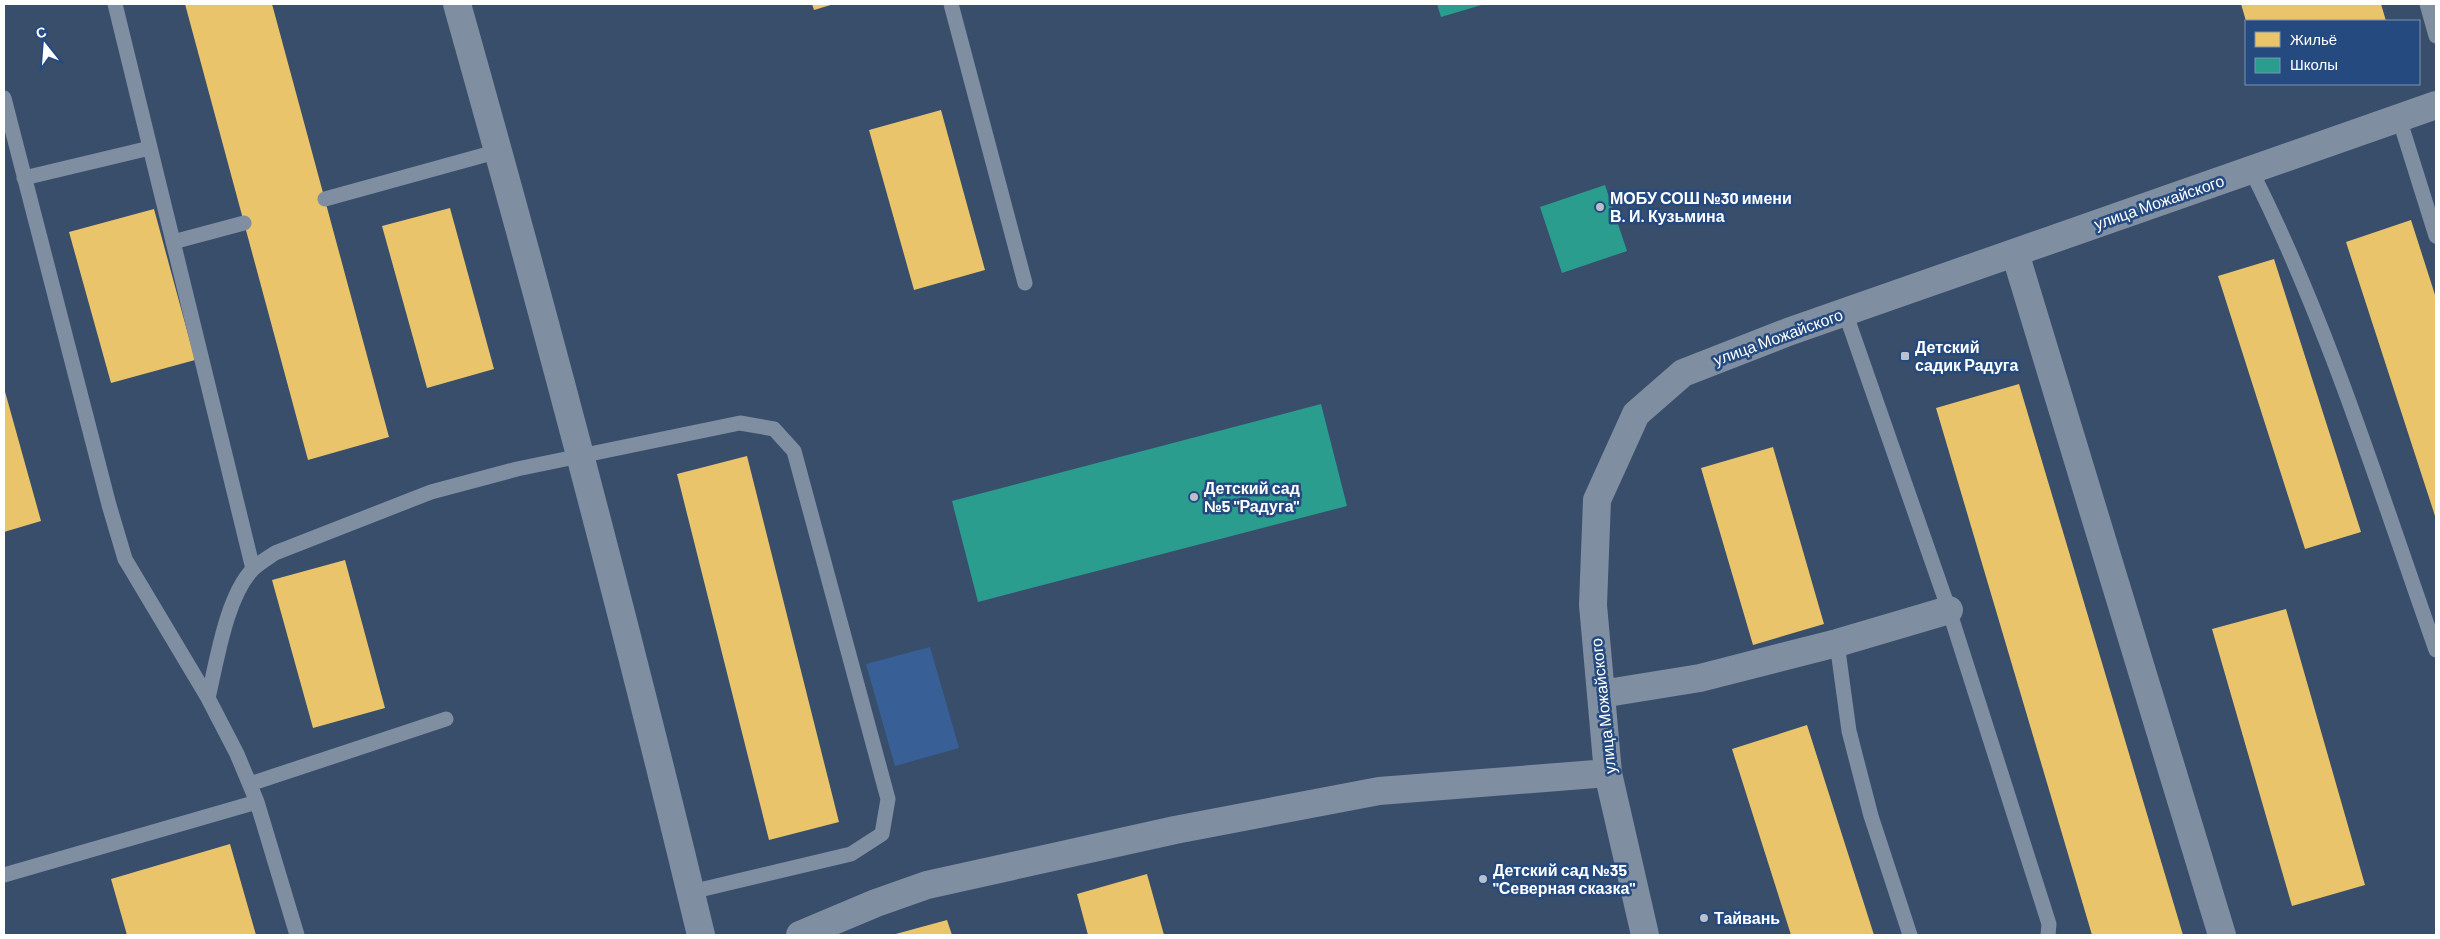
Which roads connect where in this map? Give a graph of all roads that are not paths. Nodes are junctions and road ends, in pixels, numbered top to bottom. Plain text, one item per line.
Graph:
1 (116, 4) edge
2 (457, 4) edge
3 (951, 4) edge
4 (2427, 4) edge
5 (2436, 36) edge
6 (4, 98) edge
7 (2436, 106) edge
8 (2399, 118) junction
9 (150, 148) junction
10 (499, 151) junction
11 (2252, 170) junction
12 (24, 178) junction
13 (325, 199) dead end
14 (244, 223) dead end
15 (2436, 236) edge
16 (173, 242) junction
17 (2015, 253) junction
18 (1025, 283) dead end
19 (1846, 312) junction
20 (580, 457) junction
21 (253, 569) junction
22 (1949, 610) junction
23 (1837, 643) junction
24 (2436, 650) edge
25 (1601, 694) junction
26 (208, 698) junction
27 (446, 720) dead end
28 (1608, 773) junction
29 (250, 784) junction
30 (256, 802) junction
31 (4, 875) edge
32 (691, 892) junction
33 (297, 935) edge
34 (701, 935) edge
35 (800, 935) edge
36 (1645, 935) edge
37 (1910, 935) edge
38 (2048, 935) edge
39 (2222, 935) edge

1 - 9 lane
2 - 10 street
3 - 18 lane
4 - 5 lane
6 - 12 lane
7 - 8 street, улица Можайского
8 - 11 street, улица Можайского
8 - 15 lane
9 - 12 lane
9 - 16 lane
10 - 13 lane
10 - 20 street
11 - 17 street, улица Можайского
11 - 24 lane
12 - 26 lane
14 - 16 lane
16 - 21 lane
17 - 19 street, улица Можайского
17 - 39 street
19 - 22 lane
19 - 25 street, улица Можайского
20 - 21 lane
20 - 32 street
20 - 32 lane
21 - 26 lane
22 - 23 street
22 - 38 lane
23 - 25 street
23 - 37 lane
25 - 28 street, улица Можайского
26 - 29 lane
27 - 29 lane
28 - 35 street
28 - 36 street, улица Можайского
29 - 30 lane
30 - 31 lane
30 - 33 lane
32 - 34 street

